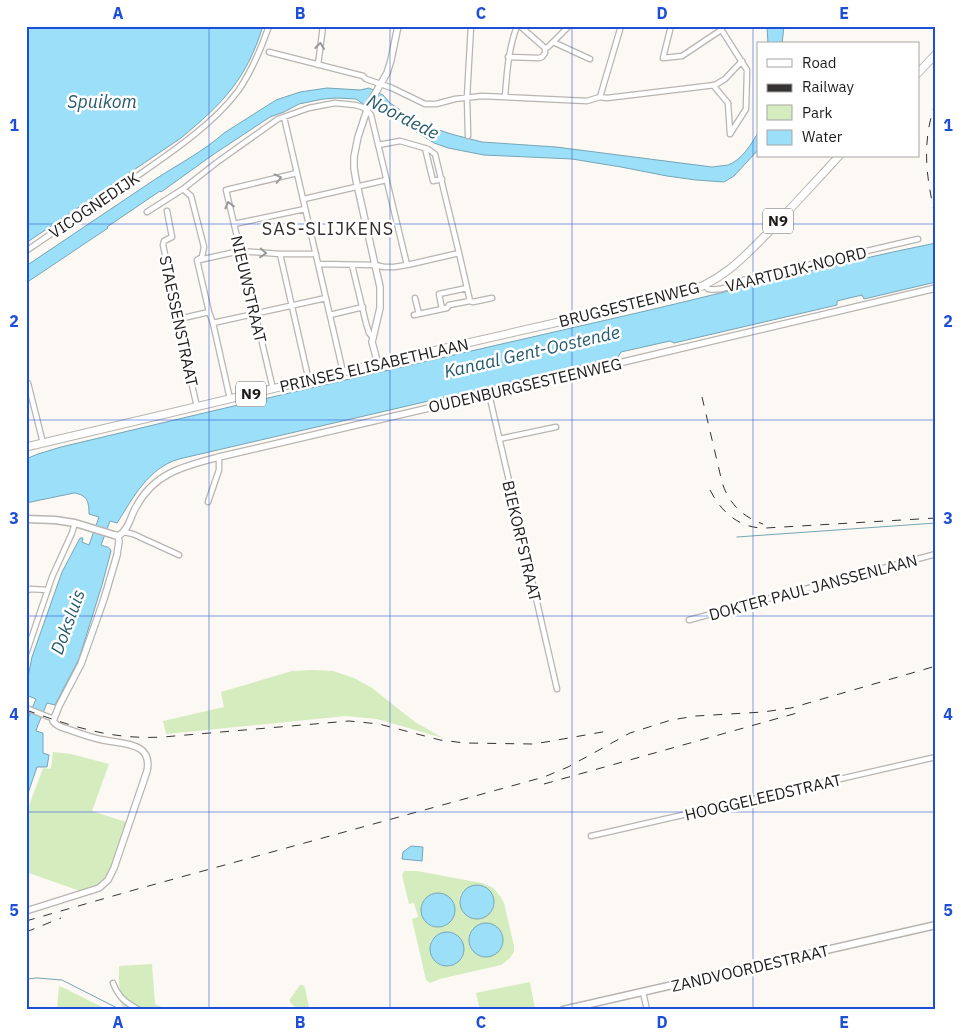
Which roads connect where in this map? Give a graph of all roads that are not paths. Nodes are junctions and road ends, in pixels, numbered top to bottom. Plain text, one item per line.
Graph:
1 (269, 26) edge
2 (323, 26) edge
3 (398, 26) edge
4 (471, 26) edge
5 (519, 26) edge
6 (569, 26) edge
7 (621, 26) edge
8 (671, 26) edge
9 (720, 28) edge
10 (553, 42) junction
11 (545, 48) junction
12 (269, 52) dead end
13 (936, 54) edge
14 (508, 57) junction
15 (590, 59) dead end
16 (742, 61) junction
17 (318, 65) junction
18 (920, 71) edge
19 (381, 84) junction
20 (713, 85) junction
21 (466, 97) junction
22 (506, 97) junction
23 (600, 97) junction
24 (368, 107) junction
25 (284, 117) junction
26 (468, 136) dead end
27 (378, 145) junction
28 (425, 148) junction
29 (837, 158) edge
30 (297, 173) junction
31 (442, 179) junction
32 (386, 180) junction
33 (358, 187) junction
34 (183, 189) junction
35 (304, 199) junction
36 (305, 209) junction
37 (167, 211) dead end
38 (147, 212) dead end
39 (234, 224) junction
40 (918, 239) dead end
41 (26, 251) edge
42 (240, 251) junction
43 (460, 253) junction
44 (280, 254) junction
45 (316, 254) junction
46 (197, 260) junction
47 (318, 264) junction
48 (352, 265) junction
49 (375, 265) junction
50 (407, 265) junction
51 (705, 285) junction
52 (467, 288) junction
53 (936, 288) edge
54 (326, 298) junction
55 (415, 298) dead end
56 (492, 298) dead end
57 (470, 301) junction
58 (292, 305) junction
59 (363, 307) junction
60 (442, 309) junction
61 (209, 312) junction
62 (255, 314) junction
63 (330, 314) junction
64 (179, 319) junction
65 (213, 323) junction
66 (517, 332) joint
67 (373, 337) junction
68 (378, 364) junction
69 (343, 372) junction
70 (309, 381) junction
71 (26, 383) edge
72 (273, 389) junction
73 (489, 394) junction
74 (230, 399) junction
75 (197, 406) junction
76 (556, 427) dead end
77 (499, 439) junction
78 (43, 443) junction
79 (26, 447) edge
80 (219, 457) junction
81 (208, 502) dead end
82 (26, 519) edge
83 (78, 523) junction
84 (121, 534) junction
85 (936, 554) edge
86 (179, 555) dead end
87 (48, 590) junction
88 (26, 591) edge
89 (690, 620) dead end
90 (26, 654) edge
91 (557, 689) dead end
92 (26, 708) edge
93 (54, 719) junction
94 (936, 757) edge
95 (591, 836) dead end
96 (26, 911) edge
97 (936, 925) edge
98 (113, 983) dead end
99 (643, 992) junction
100 (139, 1010) edge
101 (563, 1010) edge
102 (647, 1010) edge

1 - 41 street, VICOGNEDIJK
17 -> 2 street
3 - 19 street
4 - 21 street
5 - 11 street
5 - 14 street
6 - 10 street
7 - 23 street
8 - 9 street
9 - 16 street
10 - 11 street
10 - 15 street
11 - 14 street
12 - 17 street
13 - 18 main road
14 - 22 street
16 - 20 street
16 - 20 street
17 - 19 street
19 - 21 street
19 - 24 street
20 - 23 street
21 - 22 street
21 - 26 street
22 - 23 street
24 - 25 street
24 - 27 street
24 - 33 street
25 - 30 street
25 - 34 street
27 - 28 street
27 - 32 street
28 - 31 street
28 - 31 street
29 - 51 main road, BRUGSESTEENWEG / N9
30 - 35 street
39 -> 30 street, NIEUWSTRAAT
31 - 43 street
32 - 33 street
32 - 50 street
33 - 35 street
33 - 49 street
34 - 38 street
34 - 46 street
35 - 36 street
36 - 39 street
36 - 45 street
37 - 64 street, STAESSENSTRAAT
39 - 42 street, NIEUWSTRAAT
40 - 51 street, VAARTDIJK-NOORD
42 -> 44 street
42 - 46 street
42 - 62 street, NIEUWSTRAAT
43 - 50 street
43 - 52 street
44 - 45 street
44 - 58 street
45 - 47 street
46 - 61 street
47 - 48 street
47 - 54 street
48 - 49 street
48 - 59 street
49 - 50 street
49 - 67 street
51 - 66 main road, BRUGSESTEENWEG / N9
52 - 57 street
52 - 60 street
53 - 73 street, OUDENBURGSESTEENWEG
54 - 58 street
54 - 63 street
55 - 60 street
56 - 57 street
57 - 60 street
58 - 62 street
58 - 70 street
59 - 63 street
59 - 67 street
61 - 64 street
61 - 65 street
62 - 65 street
62 - 72 street, NIEUWSTRAAT
63 - 69 street
64 - 75 street, STAESSENSTRAAT
65 - 74 street
66 - 68 main road, PRINSES ELISABETHLAAN / N9
67 - 68 street
68 - 69 main road, PRINSES ELISABETHLAAN / N9
69 - 70 main road, PRINSES ELISABETHLAAN / N9
70 - 72 main road, PRINSES ELISABETHLAAN / N9
71 - 78 street
72 - 74 main road, PRINSES ELISABETHLAAN / N9
73 - 77 street, BIEKORFSTRAAT
73 - 80 street, OUDENBURGSESTEENWEG
74 - 75 main road, PRINSES ELISABETHLAAN / N9
75 - 78 main road, PRINSES ELISABETHLAAN / N9
76 - 77 street
77 - 91 street, BIEKORFSTRAAT
78 - 79 main road, PRINSES ELISABETHLAAN / N9
80 - 81 street
80 - 84 street, OUDENBURGSESTEENWEG
82 - 83 main road
83 - 84 main road
83 - 87 street
84 - 86 street
84 - 93 street
85 - 89 street, DOKTER PAUL JANSSENLAAN
87 - 88 street
87 - 90 street
92 - 93 street
93 - 96 street
94 - 95 street, HOOGGELEEDSTRAAT
97 - 99 main road, ZANDVOORDESTRAAT
98 - 100 street
99 - 101 main road, ZANDVOORDESTRAAT
99 - 102 street

